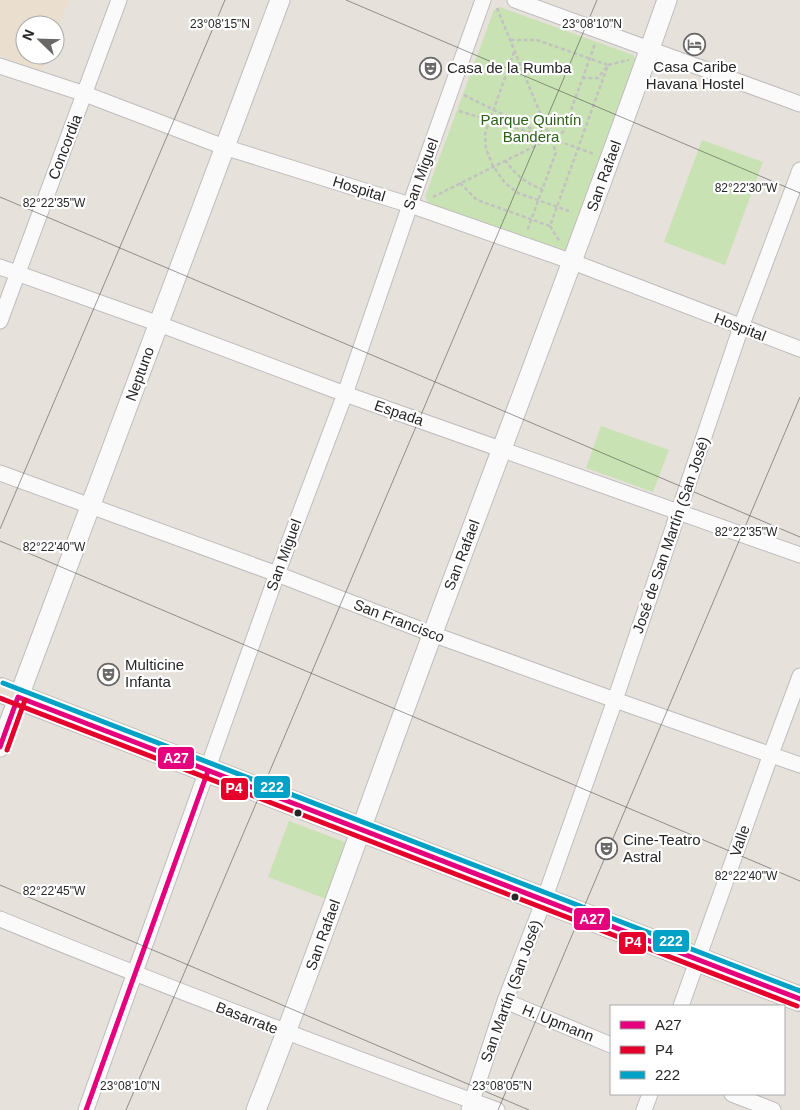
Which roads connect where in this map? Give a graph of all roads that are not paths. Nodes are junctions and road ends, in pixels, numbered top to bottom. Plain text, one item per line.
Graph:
1 (119, 0) edge
2 (280, 0) edge
3 (483, 0) edge
4 (668, 0) edge
5 (510, 6) edge
6 (650, 49) junction
7 (0, 66) edge
8 (85, 94) junction
9 (800, 104) edge
10 (224, 147) junction
11 (800, 170) edge
12 (410, 205) junction
13 (573, 262) junction
14 (0, 267) edge
15 (18, 273) junction
16 (0, 321) edge
17 (159, 324) junction
18 (741, 327) junction
19 (800, 349) edge
20 (345, 394) junction
21 (502, 449) junction
22 (0, 473) edge
23 (91, 506) junction
24 (679, 511) junction
25 (800, 555) edge
26 (277, 574) junction
27 (432, 634) junction
28 (800, 676) edge
29 (9, 694) edge
30 (615, 700) junction
31 (0, 747) edge
32 (770, 754) junction
33 (800, 765) edge
34 (208, 771) junction
35 (362, 829) junction
36 (544, 900) junction
37 (0, 919) edge
38 (699, 959) junction
39 (135, 974) junction
40 (800, 1000) edge
41 (505, 1001) junction
42 (681, 1005) edge
43 (286, 1033) junction
44 (610, 1045) edge
45 (650, 1095) edge
46 (735, 1095) edge
47 (470, 1105) edge
48 (86, 1110) edge
49 (256, 1110) edge
50 (497, 1110) edge
51 (644, 1110) edge
52 (773, 1110) edge

1 - 8 street, Concordia
2 - 10 street, Neptuno
3 - 12 street, San Miguel
4 - 6 street, San Rafael
5 - 6 street
6 - 9 street
6 - 13 street, San Rafael
7 - 8 street, Hospital
8 - 10 street, Hospital
8 - 15 street, Concordia
10 - 12 street, Hospital
10 - 17 street, Neptuno
11 - 18 street, José de San Martín (San José)
12 - 13 street, Hospital
12 - 20 street, San Miguel
13 - 18 street, Hospital
13 - 21 street, San Rafael
14 - 15 street, Espada
15 - 16 street, Concordia
15 - 17 street, Espada
17 - 20 street, Espada
17 - 23 street, Neptuno
18 - 19 street, Hospital
18 - 24 street, José de San Martín (San José)
20 - 21 street, Espada
20 - 26 street, San Miguel
21 - 24 street, Espada
21 - 27 street, San Rafael
22 - 23 street, San Francisco
23 - 26 street, San Francisco
23 - 29 street, Neptuno
24 - 25 street, Espada
24 - 30 street, José de San Martín (San José)
26 - 27 street, San Francisco
26 - 34 street, San Miguel
27 - 30 street, San Francisco
27 - 35 street, San Rafael
28 - 32 street, Valle
29 - 31 street, Neptuno
29 - 34 main road
30 - 32 street, San Francisco
30 - 36 street, José de San Martín (San José)
32 - 33 street, San Francisco
32 - 38 street, Valle
34 - 35 main road
34 - 39 street, San Miguel
35 - 36 main road
35 - 43 street, San Rafael
36 - 38 main road
36 - 41 street, San Martín (San José)
37 - 39 street, Basarrate
38 - 40 main road
38 - 42 street, Valle
39 - 43 street, Basarrate
39 - 48 street, San Miguel
41 - 44 street, H. Upmann
41 - 47 street, San Martín (San José)
43 - 47 street, Basarrate
43 - 49 street, San Rafael
45 - 51 street
46 - 52 street
47 - 50 street, Basarrate

